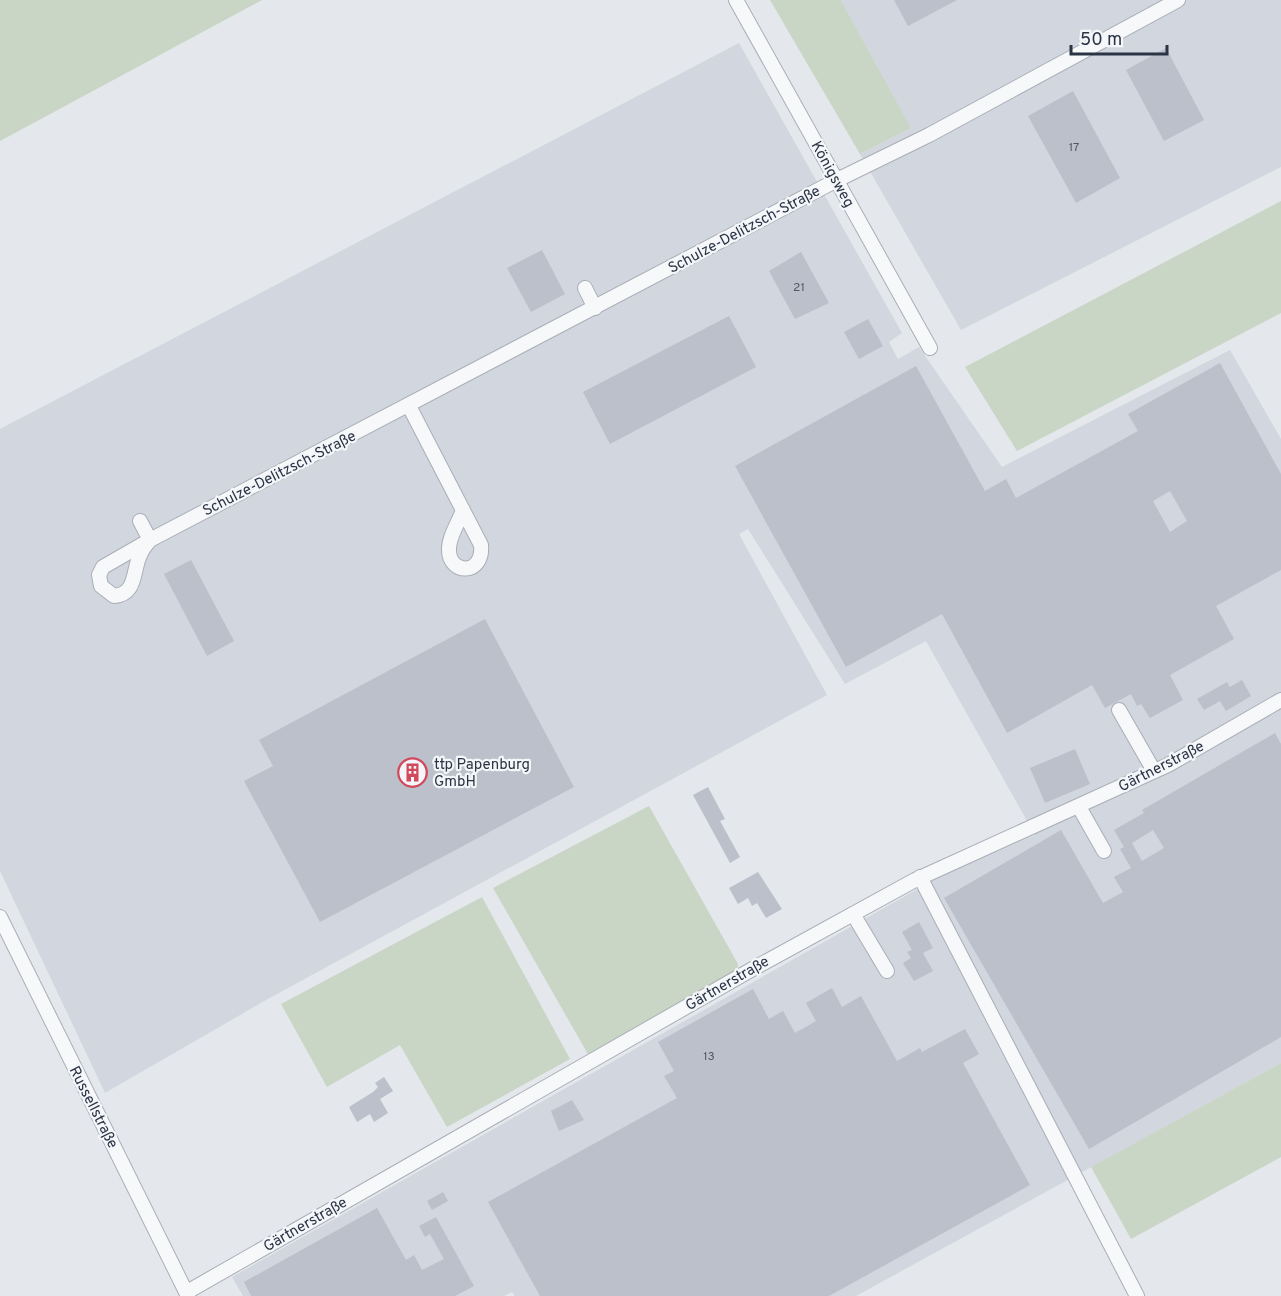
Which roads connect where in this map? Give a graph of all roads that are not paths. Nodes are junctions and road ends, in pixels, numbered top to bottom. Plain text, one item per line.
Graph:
1 (736, 0) edge
2 (1178, 0) edge
3 (837, 180) junction
4 (585, 288) dead end
5 (595, 308) junction
6 (930, 348) dead end
7 (409, 406) junction
8 (463, 510) dead end
9 (140, 521) dead end
10 (1281, 700) edge
11 (1119, 710) dead end
12 (1154, 771) junction
13 (1079, 807) junction
14 (1104, 851) dead end
15 (920, 877) junction
16 (853, 914) junction
17 (0, 917) edge
18 (887, 971) dead end
19 (188, 1294) edge
20 (1137, 1296) edge

1 - 3 street, Königsweg
2 - 3 street, Schulze-Delitzsch-Straße
3 - 5 street, Schulze-Delitzsch-Straße
3 - 6 street, Königsweg
4 - 5 street
5 - 7 street, Schulze-Delitzsch-Straße
7 - 8 street
7 - 9 street, Schulze-Delitzsch-Straße
10 - 12 street, Gärtnerstraße
11 - 12 street
12 - 13 street, Gärtnerstraße
13 - 14 street
13 - 15 street, Gärtnerstraße
15 - 16 street, Gärtnerstraße
15 - 20 street
16 - 18 street
16 - 19 street, Gärtnerstraße
17 - 19 street, Russellstraße

